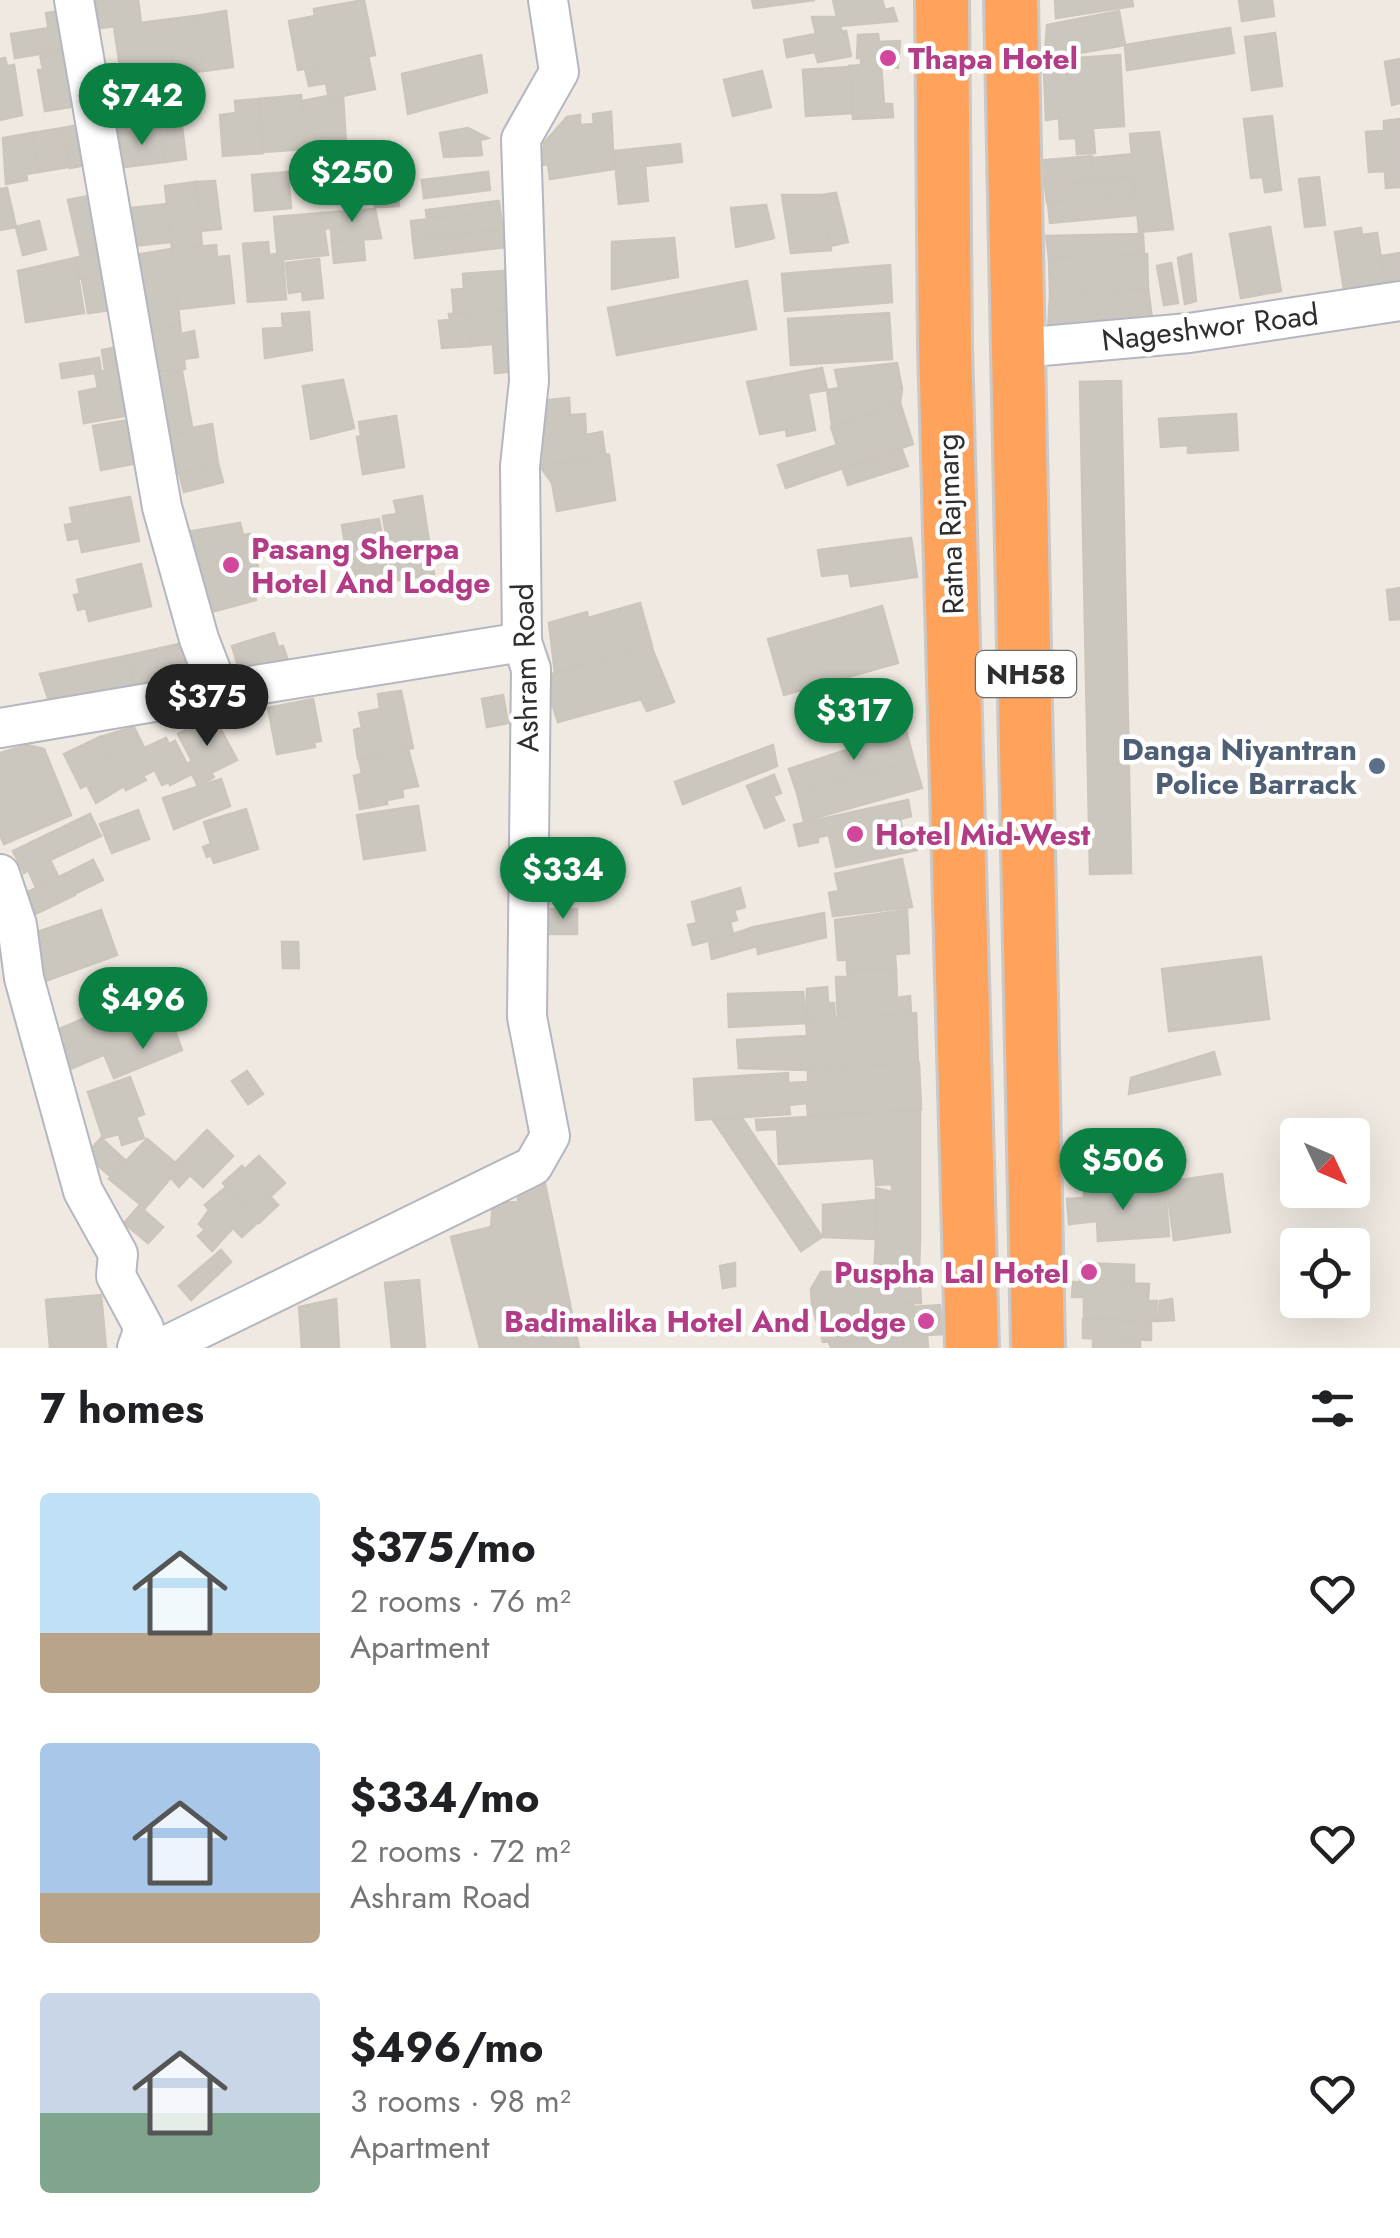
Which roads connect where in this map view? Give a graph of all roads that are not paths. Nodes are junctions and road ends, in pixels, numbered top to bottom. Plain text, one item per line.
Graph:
1 (74, 0) edge
2 (548, 0) edge
3 (942, 0) edge
4 (1011, 0) edge
5 (1400, 301) edge
6 (1020, 348) junction
7 (522, 642) junction
8 (219, 691) junction
9 (0, 728) edge
10 (0, 874) edge
11 (137, 1348) edge
12 (161, 1348) edge
13 (972, 1348) edge
14 (1038, 1348) edge

1 - 8 street
2 - 7 street, Ashram Road
3 - 13 highway, Ratna Rajmarg / NH58
4 - 6 highway, NH58
5 - 6 street, Nageshwor Road
6 - 14 highway, NH58
7 - 8 street
7 - 12 street, Ashram Road
8 - 9 street
10 - 11 street

